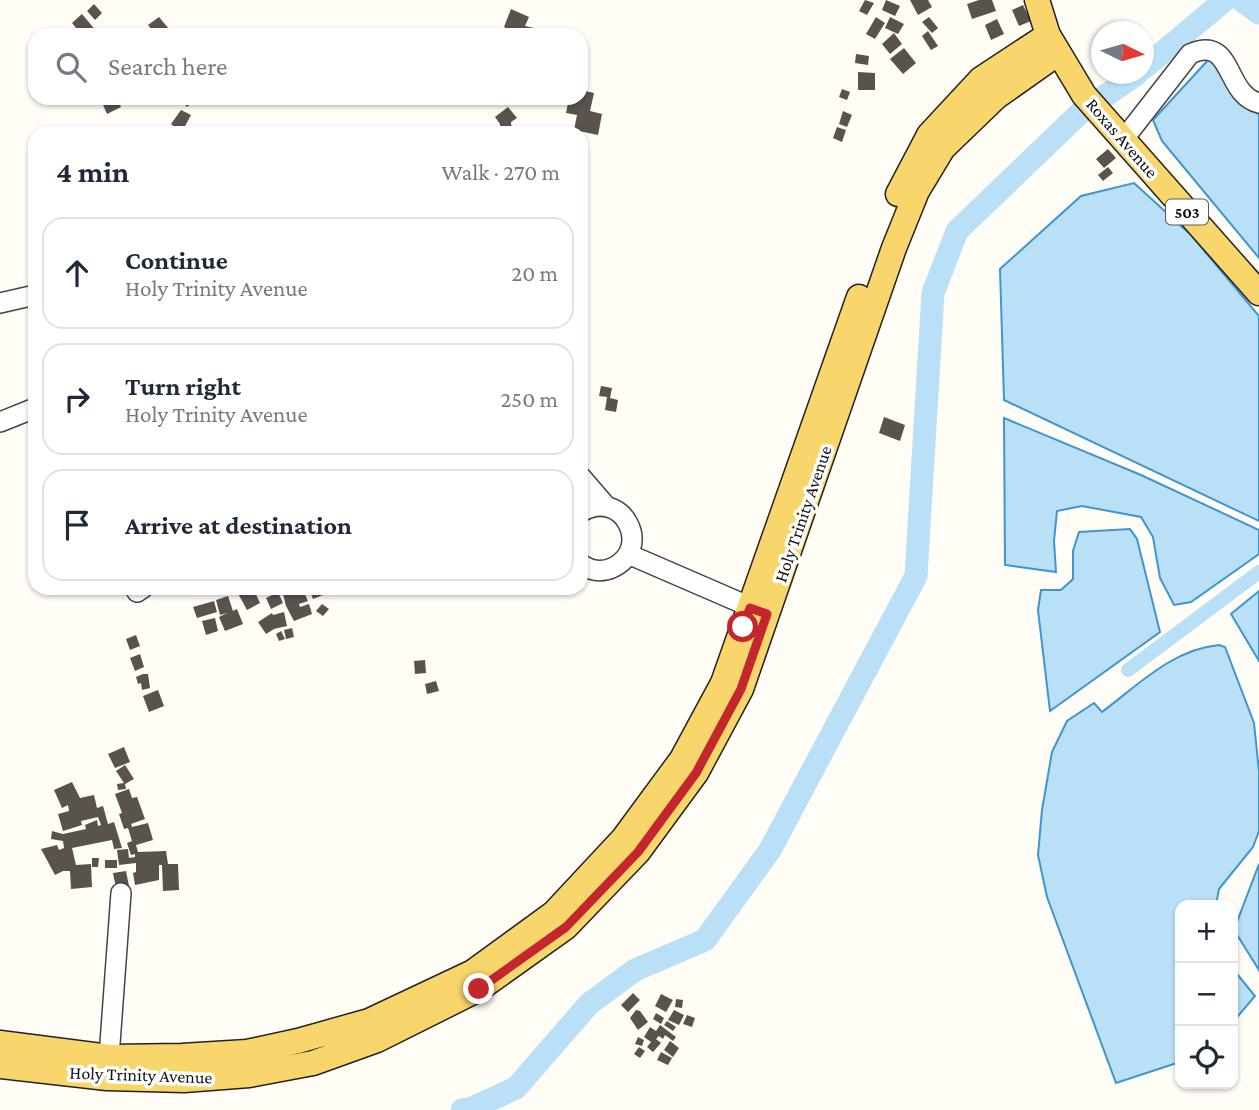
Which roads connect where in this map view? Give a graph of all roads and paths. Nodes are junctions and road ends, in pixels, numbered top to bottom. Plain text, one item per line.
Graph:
1 (1037, 0) edge
2 (1052, 45) junction
3 (1259, 103) edge
4 (1119, 135) junction
5 (1259, 293) edge
6 (28, 297) edge
7 (0, 303) edge
8 (28, 411) edge
9 (0, 422) edge
10 (588, 485) edge
11 (606, 506) junction
12 (588, 509) edge
13 (628, 554) junction
14 (588, 567) edge
15 (758, 611) junction
16 (121, 893) dead end
17 (0, 1043) edge
18 (110, 1057) junction
19 (0, 1066) edge

1 - 2 main road, Roxas Avenue / 503
2 - 4 main road, Roxas Avenue / 503
2 - 15 main road, Holy Trinity Avenue
3 - 4 street
4 - 5 main road, Roxas Avenue / 503
6 - 7 street
8 - 9 street
10 - 11 street
11 - 12 street
11 - 13 street
13 - 14 street
13 - 15 street
15 - 18 main road, Holy Trinity Avenue
15 - 19 main road, Holy Trinity Avenue
16 - 18 street
17 - 18 main road, Holy Trinity Avenue

